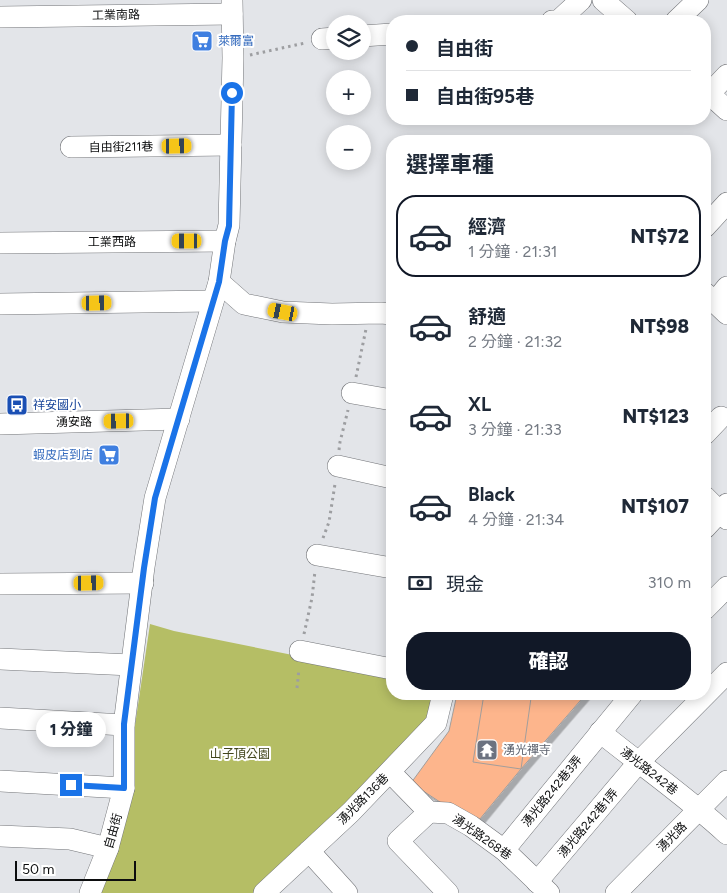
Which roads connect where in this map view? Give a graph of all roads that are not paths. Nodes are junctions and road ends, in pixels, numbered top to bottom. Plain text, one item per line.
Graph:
1 (581, 0) edge
2 (603, 0) edge
3 (698, 0) edge
4 (232, 7) edge
5 (565, 15) edge
6 (620, 15) edge
7 (682, 15) edge
8 (0, 17) edge
9 (386, 34) edge
10 (371, 35) edge
11 (727, 74) edge
12 (711, 88) edge
13 (711, 96) edge
14 (727, 110) edge
15 (231, 145) junction
16 (71, 147) dead end
17 (726, 206) edge
18 (711, 221) edge
19 (225, 241) junction
20 (0, 243) edge
21 (216, 292) junction
22 (0, 304) edge
23 (386, 313) edge
24 (352, 392) road end
25 (386, 399) edge
26 (721, 417) dead end
27 (179, 420) junction
28 (0, 424) edge
29 (711, 428) edge
30 (338, 466) road end
31 (386, 477) edge
32 (720, 508) edge
33 (711, 520) edge
34 (317, 555) road end
35 (386, 567) edge
36 (143, 583) junction
37 (0, 584) edge
38 (727, 587) edge
39 (711, 603) edge
40 (300, 651) road end
41 (0, 659) edge
42 (132, 665) junction
43 (386, 667) edge
44 (727, 673) edge
45 (711, 689) edge
46 (442, 700) edge
47 (627, 700) edge
48 (700, 700) edge
49 (0, 718) edge
50 (124, 724) junction
51 (600, 732) junction
52 (638, 763) junction
53 (390, 772) junction
54 (0, 781) edge
55 (727, 781) edge
56 (124, 788) junction
57 (700, 809) junction
58 (430, 812) junction
59 (727, 834) edge
60 (0, 836) edge
61 (108, 848) junction
62 (504, 850) junction
63 (309, 851) junction
64 (543, 887) edge
65 (90, 893) edge
66 (264, 893) edge
67 (347, 893) edge
68 (448, 893) edge
69 (616, 893) edge

1 - 5 street
2 - 6 street
3 - 7 street
4 - 8 street, 工業南路
4 - 15 street, 自由街
9 - 10 street
11 - 12 street
13 - 14 street
15 - 16 street, 自由街211巷
15 - 19 street, 自由街
17 - 18 street
19 - 20 street, 工業西路
19 - 21 street, 自由街
21 - 22 street
21 - 23 street
21 - 27 street, 自由街
24 - 25 street
26 - 29 street
27 - 28 street, 湧安路
27 - 36 street, 自由街
30 - 31 street
32 - 33 street
34 - 35 street
36 - 37 street
36 - 42 street, 自由街
38 - 39 street
40 - 43 street
41 - 42 street
42 - 50 street, 自由街
44 - 45 street, 湧光路242巷1弄
46 - 53 street, 湧光路136巷
47 - 51 street, 湧光路242巷3弄
48 - 52 street, 湧光路242巷1弄
49 - 50 street
50 - 56 street, 自由街
51 - 52 street, 湧光路242巷
51 - 62 street, 湧光路242巷3弄
52 - 57 street, 湧光路242巷
52 - 64 street, 湧光路242巷1弄
53 - 58 street
53 - 63 street, 湧光路136巷
54 - 56 street
55 - 57 street, 湧光路
56 - 61 street, 自由街
57 - 59 street, 湧光路242巷
57 - 69 street, 湧光路
58 - 62 street, 湧光路268巷
58 - 68 street
60 - 61 street
61 - 65 street, 自由街
62 - 64 street, 湧光路268巷
63 - 66 street, 湧光路136巷
63 - 67 street

